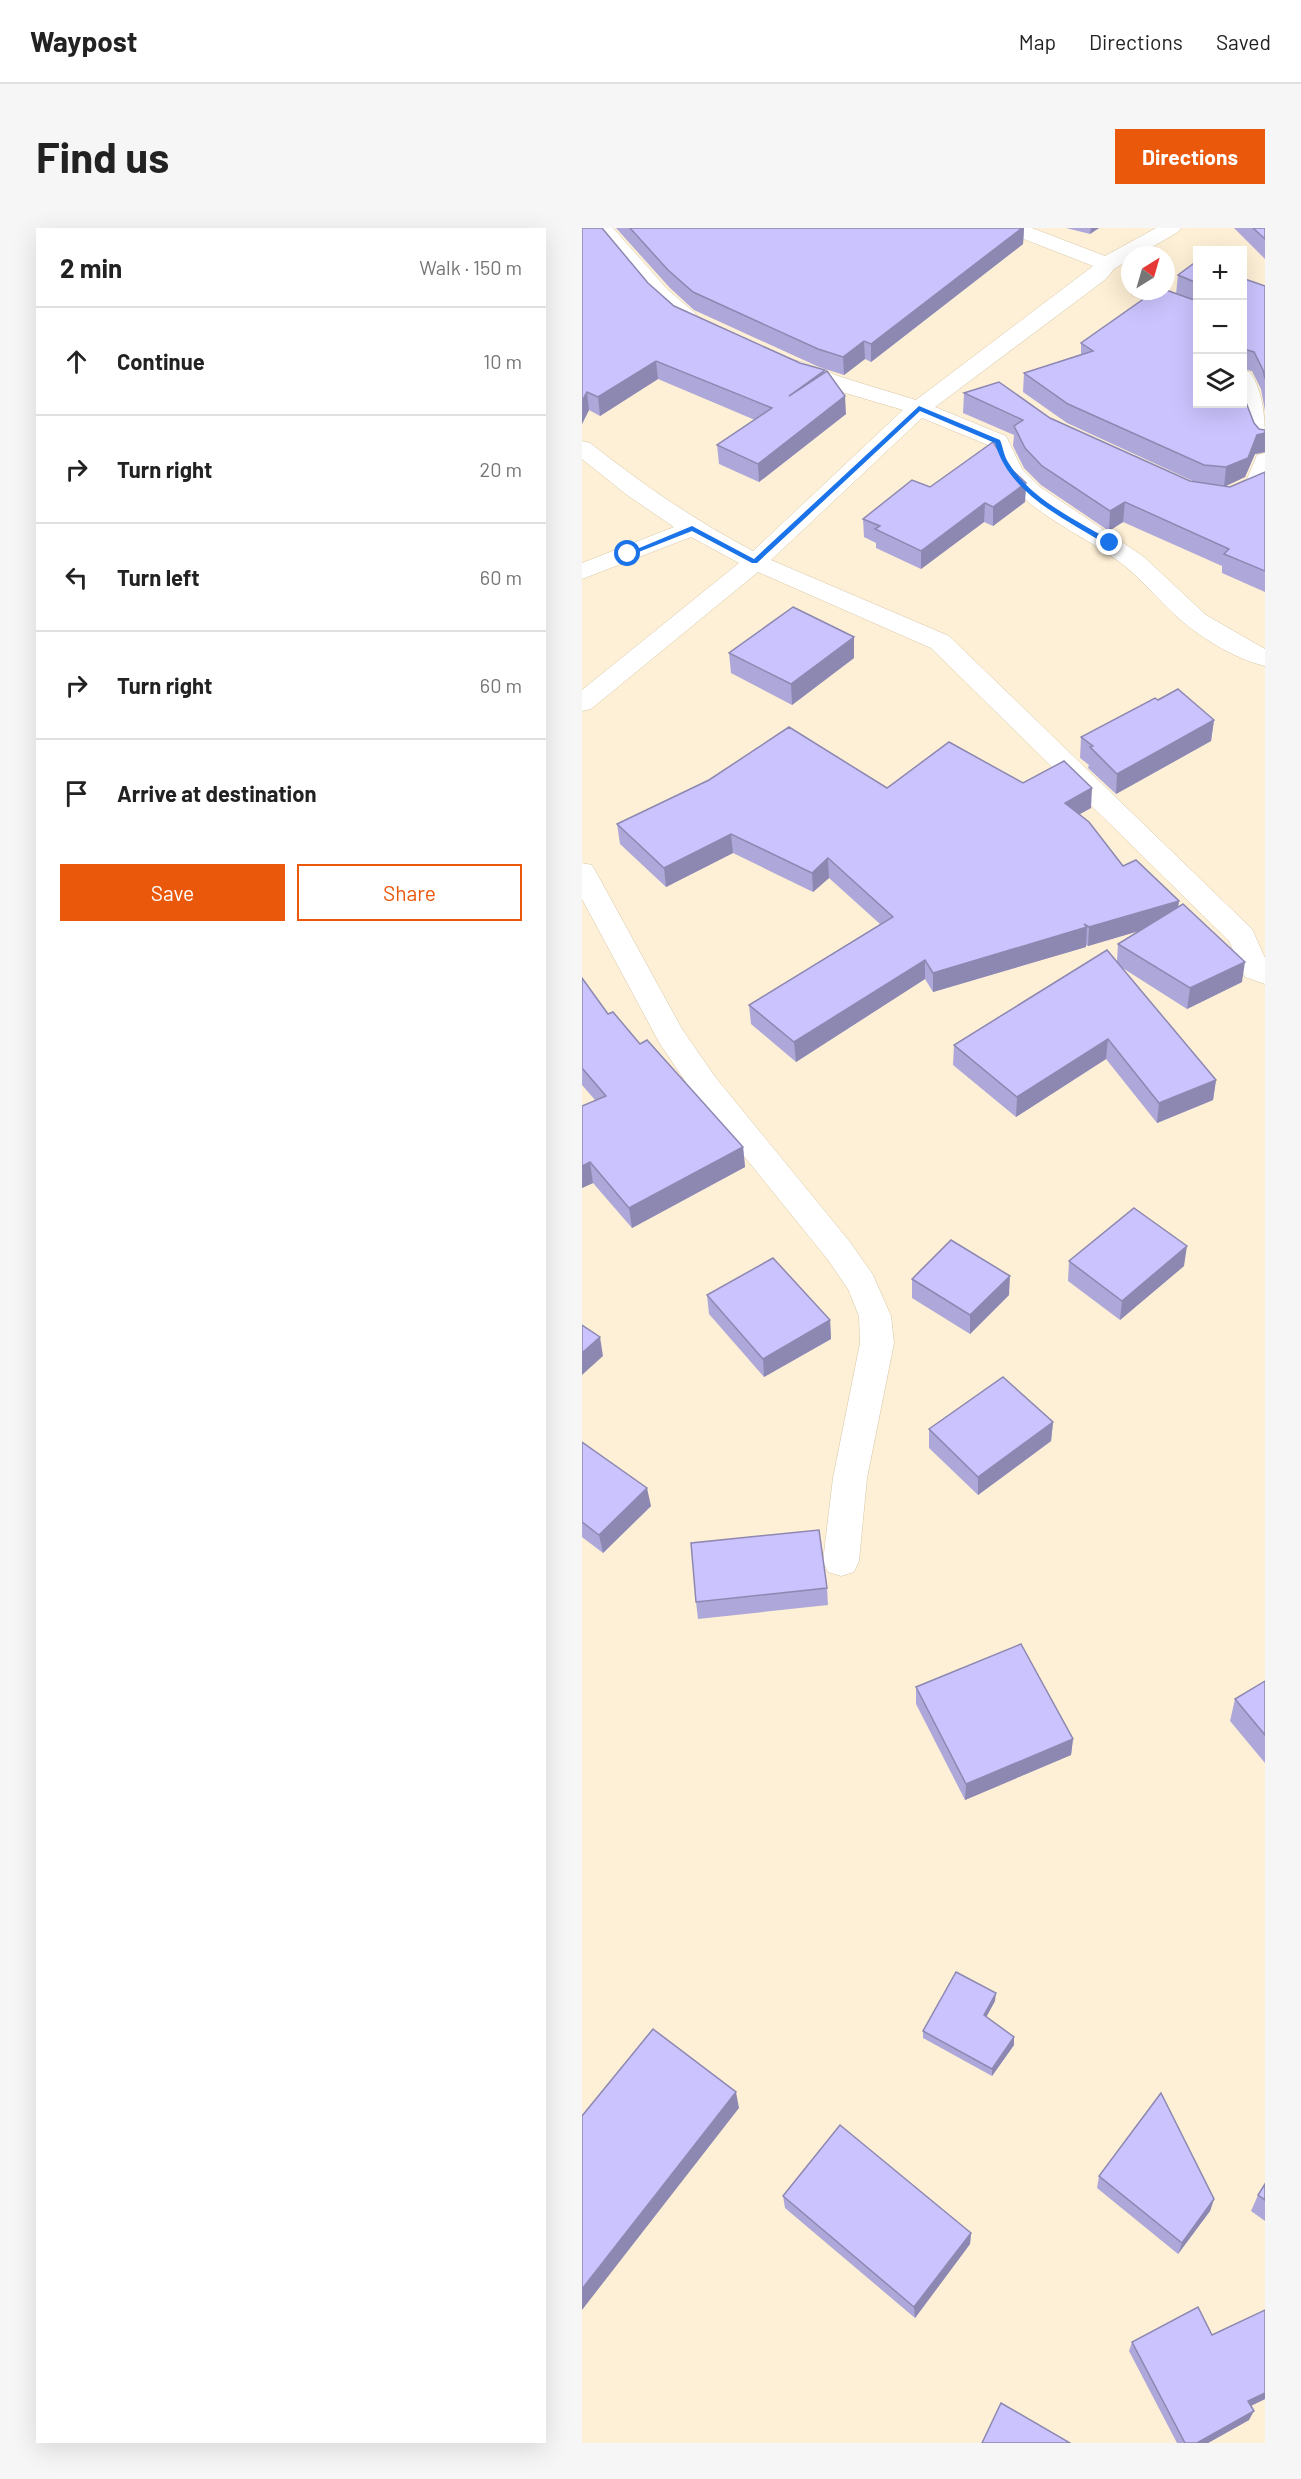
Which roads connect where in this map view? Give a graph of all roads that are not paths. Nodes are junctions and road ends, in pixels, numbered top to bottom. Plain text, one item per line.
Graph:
1 (602, 228) edge
2 (1013, 228) edge
3 (1171, 228) edge
4 (992, 230) edge
5 (1042, 239) junction
6 (1102, 269) junction
7 (1121, 281) edge
8 (1164, 300) edge
9 (1193, 311) edge
10 (706, 326) edge
11 (779, 360) edge
12 (972, 369) junction
13 (991, 383) edge
14 (1247, 391) edge
15 (919, 408) junction
16 (1265, 441) edge
17 (582, 448) edge
18 (1264, 465) edge
19 (1206, 494) edge
20 (692, 528) junction
21 (755, 562) junction
22 (582, 572) edge
23 (1265, 658) edge
24 (582, 703) edge
25 (582, 872) edge
26 (1265, 974) edge
27 (841, 1561) dead end

1 - 10 street
2 - 5 street
3 - 6 street
4 - 5 street
5 - 6 street
6 - 7 street
6 - 12 street
8 - 9 street
11 - 15 street
12 - 13 street
12 - 15 street
14 - 16 street
15 - 21 street
15 - 23 street
17 - 20 street
18 - 19 street
20 - 21 street
20 - 22 street
21 - 24 street
21 - 26 street
25 - 27 street

